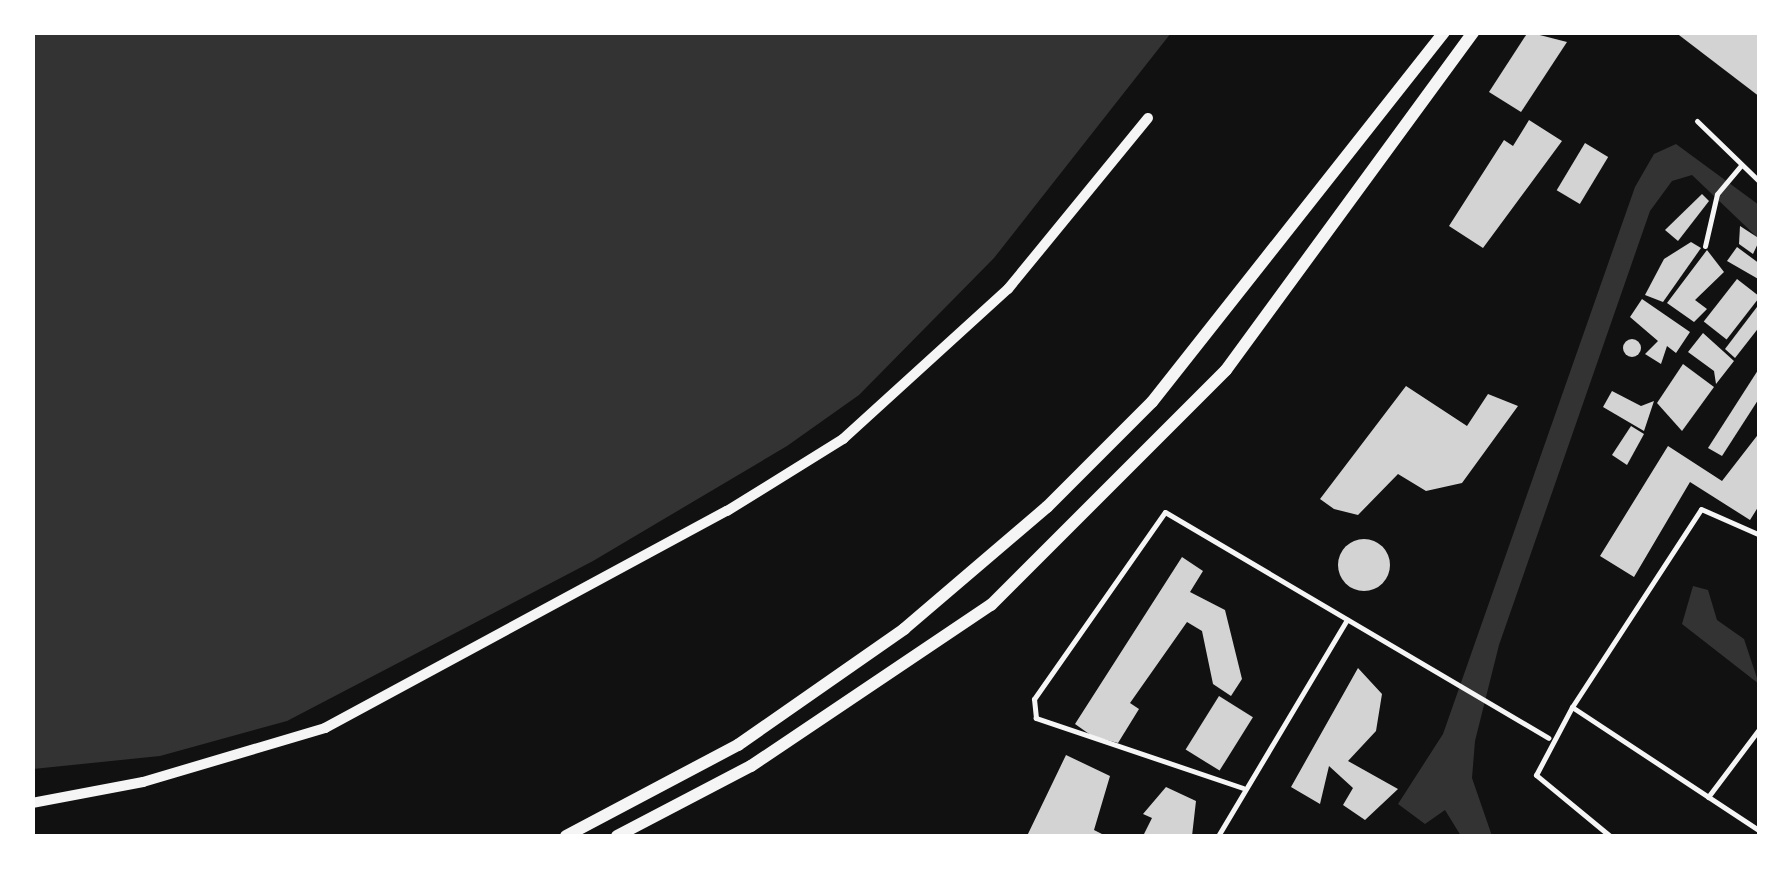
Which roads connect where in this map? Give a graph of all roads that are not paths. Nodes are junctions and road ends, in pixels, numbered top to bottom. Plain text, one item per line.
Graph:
1 (1444, 32) edge
2 (1474, 32) edge
3 (1148, 118) dead end
4 (1697, 121) dead end
5 (1742, 165) junction
6 (1760, 182) edge
7 (1706, 246) dead end
8 (1760, 535) edge
9 (1347, 620) junction
10 (1572, 707) junction
11 (1760, 728) edge
12 (1548, 738) junction
13 (1243, 788) junction
14 (1708, 797) junction
15 (32, 803) edge
16 (1760, 831) edge
17 (566, 836) edge
18 (617, 836) edge
19 (1218, 836) edge
20 (1610, 836) edge

1 - 17 street
2 - 18 street
3 - 15 street
4 - 5 lane
5 - 6 lane
5 - 7 lane
8 - 10 lane
9 - 12 lane
9 - 13 lane
9 - 13 lane
10 - 12 lane
10 - 14 lane
11 - 14 lane
12 - 20 lane
13 - 19 lane
14 - 16 lane

